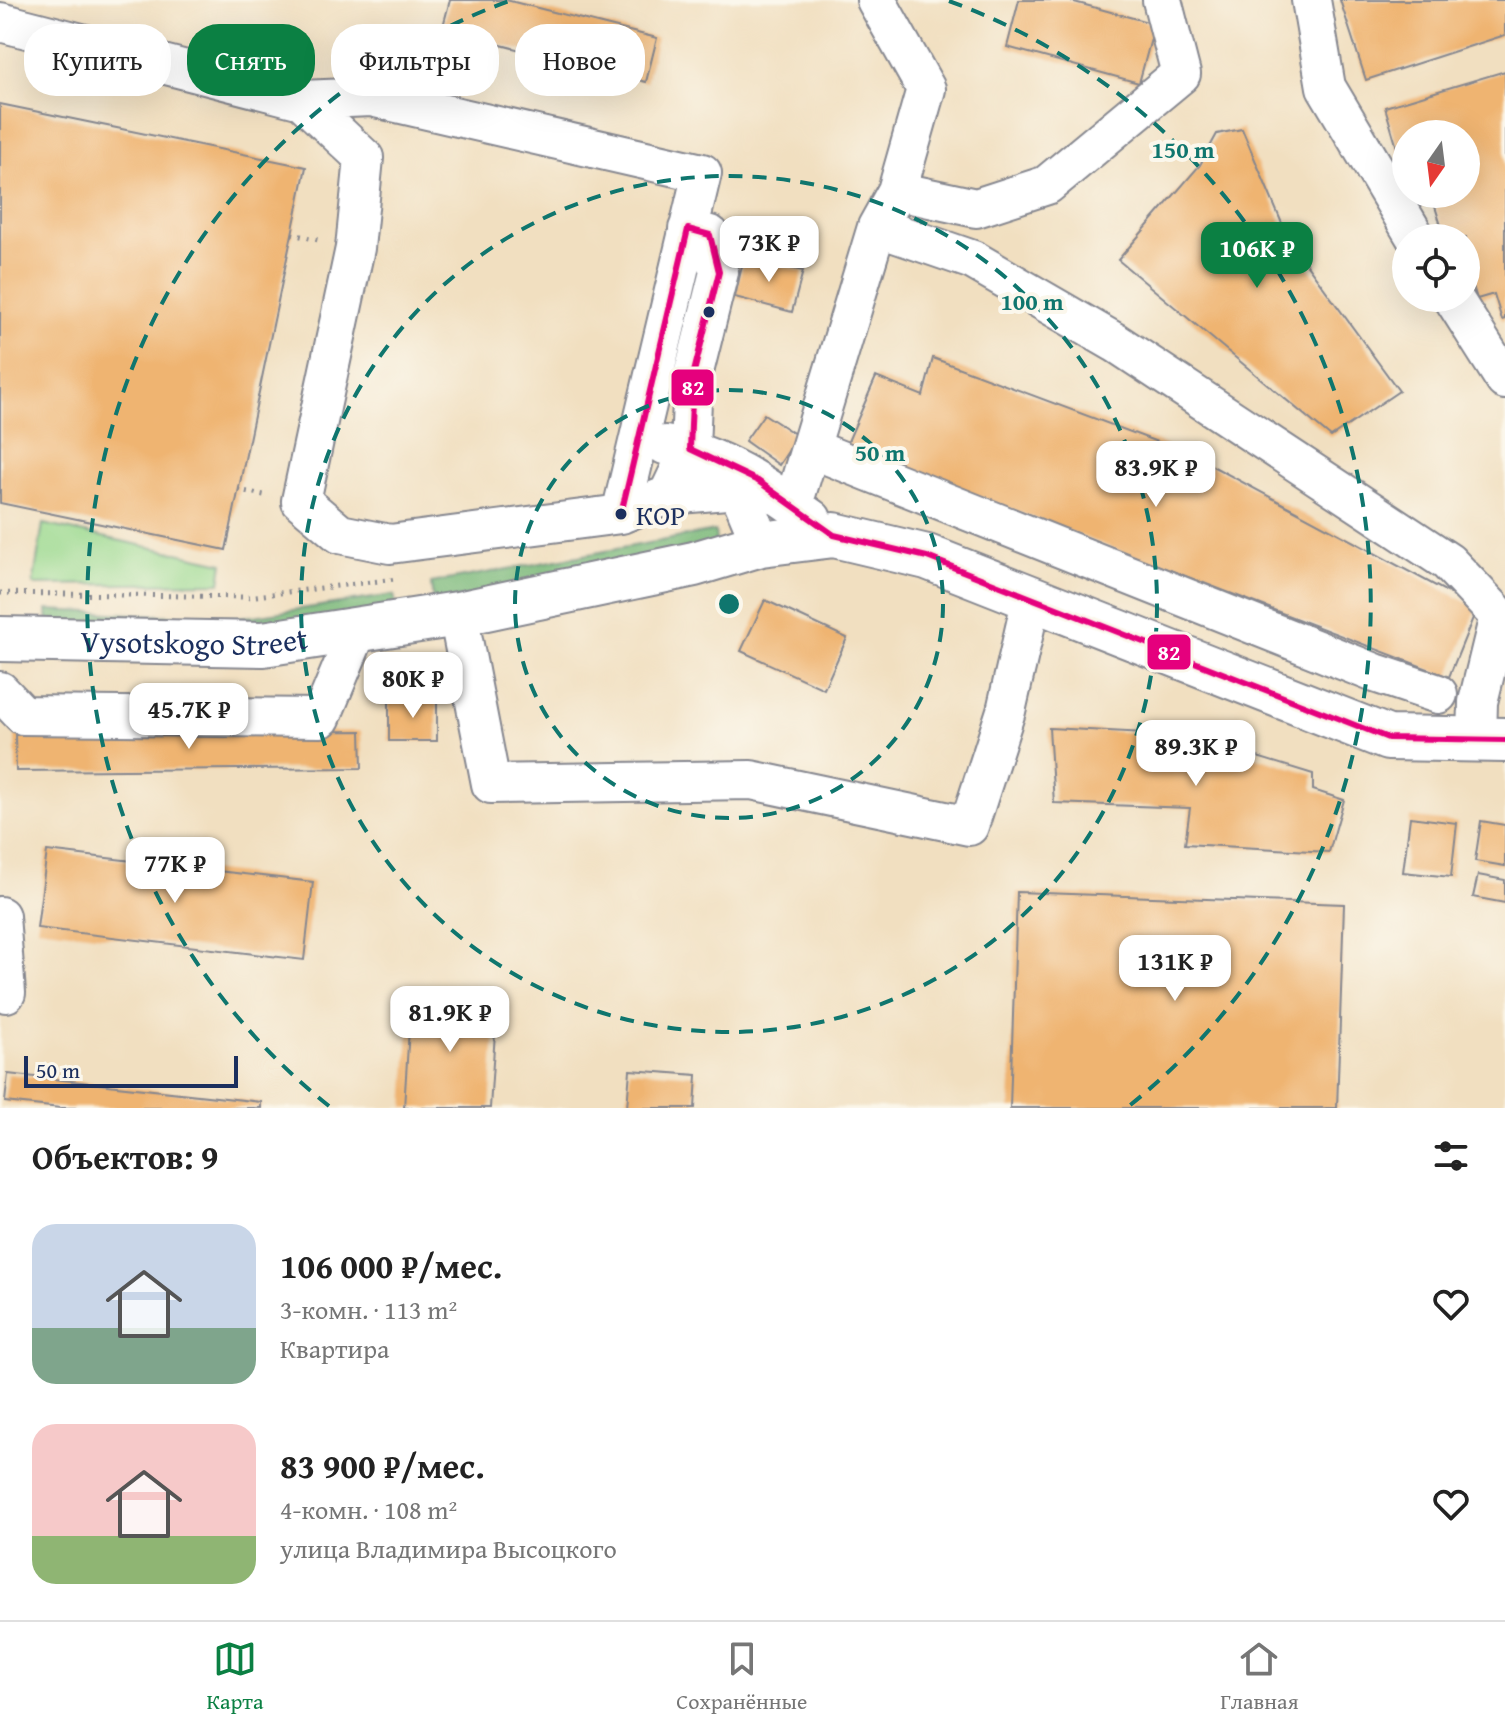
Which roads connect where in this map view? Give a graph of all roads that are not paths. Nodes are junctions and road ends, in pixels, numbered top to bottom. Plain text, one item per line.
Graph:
1 (876, 0) edge
2 (1162, 0) edge
3 (1311, 0) edge
4 (0, 22) edge
5 (302, 100) junction
6 (897, 191) junction
7 (1408, 224) edge
8 (877, 227) junction
9 (688, 229) junction
10 (671, 301) junction
11 (710, 309) junction
12 (1462, 312) edge
13 (655, 369) junction
14 (693, 376) junction
15 (1505, 380) edge
16 (638, 440) junction
17 (690, 449) junction
18 (812, 449) junction
19 (668, 495) junction
20 (793, 505) junction
21 (621, 514) junction
22 (834, 535) junction
23 (761, 544) junction
24 (1032, 597) junction
25 (458, 614) junction
26 (358, 629) junction
27 (0, 639) edge
28 (0, 691) edge
29 (1438, 694) dead end
30 (1491, 740) edge
31 (0, 916) edge
32 (6, 993) dead end

1 - 6 lane
2 - 6 lane
3 - 7 lane
4 - 5 lane
5 - 9 lane
5 - 21 lane
6 - 8 lane
8 - 18 lane
8 - 30 lane
9 - 10 lane
9 - 11 lane
10 - 11 lane
10 - 13 lane
11 - 14 lane
12 - 15 lane
13 - 14 lane
13 - 16 lane
14 - 17 lane
16 - 17 lane
16 - 21 lane
17 - 19 lane
17 - 20 lane
18 - 20 lane
18 - 29 lane
19 - 21 lane
19 - 23 lane
20 - 22 lane
22 - 23 main road, Vysotskogo Street
22 - 24 main road
23 - 25 main road, Vysotskogo Street
24 - 25 lane
24 - 30 main road
25 - 26 main road, Vysotskogo Street
26 - 27 main road, Vysotskogo Street
26 - 28 lane
31 - 32 lane

